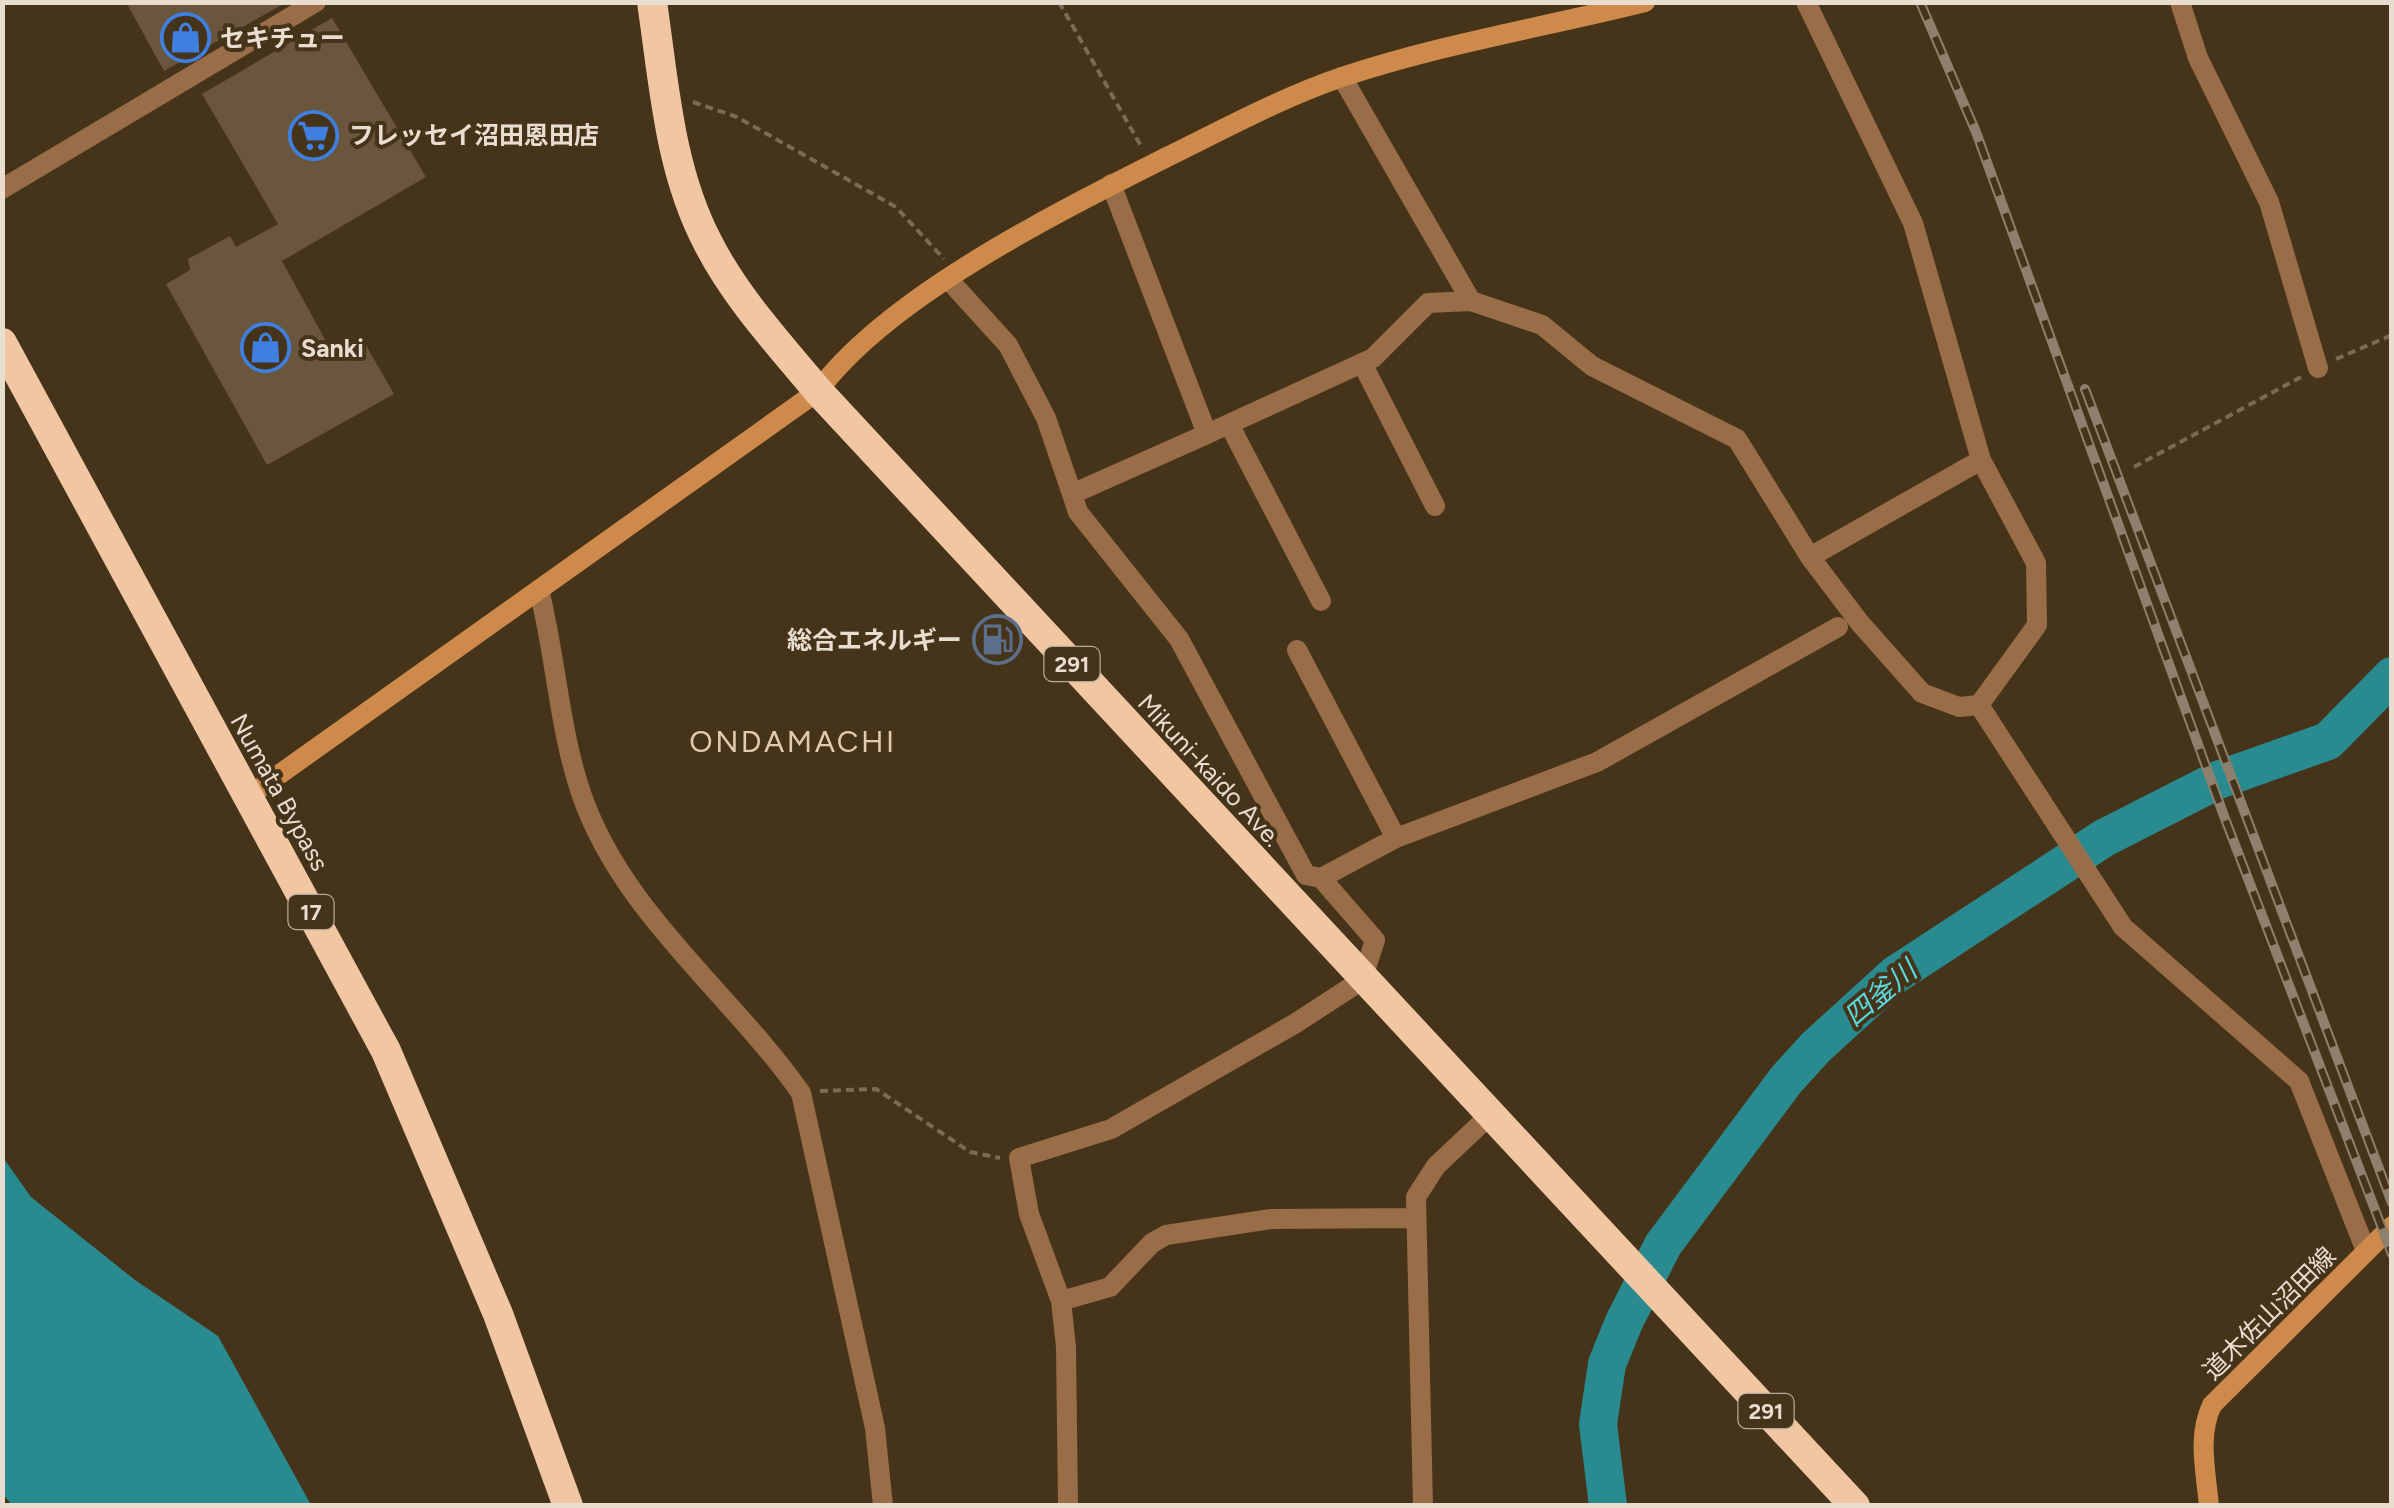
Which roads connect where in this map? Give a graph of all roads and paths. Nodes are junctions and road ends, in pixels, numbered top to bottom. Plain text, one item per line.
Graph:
1 (316, 2) edge
2 (652, 2) edge
3 (1059, 2) edge
4 (1646, 2) edge
5 (1806, 2) edge
6 (2180, 2) edge
7 (1342, 77) junction
8 (681, 98) dead end
9 (1152, 164) junction
10 (1111, 184) junction
11 (2, 189) edge
12 (953, 276) junction
13 (1470, 301) junction
14 (2392, 334) edge
15 (2, 343) edge
16 (1362, 363) junction
17 (2318, 368) junction
18 (818, 391) junction
19 (1229, 424) junction
20 (1207, 434) junction
21 (1981, 460) junction
22 (2134, 467) dead end
23 (1072, 494) junction
24 (1435, 506) dead end
25 (1810, 557) junction
26 (539, 590) junction
27 (1322, 600) dead end
28 (1838, 626) dead end
29 (1297, 650) dead end
30 (1979, 706) junction
31 (250, 796) junction
32 (1396, 838) junction
33 (1322, 878) junction
34 (1362, 980) junction
35 (801, 1094) junction
36 (1489, 1116) junction
37 (1019, 1158) junction
38 (1414, 1218) junction
39 (2392, 1226) edge
40 (2366, 1250) junction
41 (1060, 1301) junction
42 (568, 1506) edge
43 (884, 1506) edge
44 (1068, 1506) edge
45 (1423, 1506) edge
46 (1856, 1506) edge
47 (2209, 1506) edge

1 - 11 street
2 - 18 highway, Mikuni-kaido Ave. / 291
3 - 9 path
4 - 7 street
5 - 21 street
6 - 17 street
7 - 9 street
7 - 13 street
8 - 12 path
9 - 10 street
10 - 12 street
10 - 20 street
12 - 18 street
12 - 23 street
13 - 16 street
13 - 25 street
14 - 17 path
15 - 31 highway, Numata Bypass / 17
16 - 19 street
16 - 24 street
17 - 22 path
18 - 26 street
18 - 34 highway, Mikuni-kaido Ave. / 291
19 - 20 street
19 - 27 street
20 - 23 street
21 - 25 street
21 - 30 street
23 - 33 street
25 - 30 street
26 - 31 street
26 - 35 street
28 - 32 street
29 - 32 street
30 - 40 street
31 - 42 highway, Numata Bypass / 17
32 - 33 street
33 - 34 street
34 - 36 highway, Mikuni-kaido Ave. / 291
34 - 37 street
35 - 37 path
35 - 43 street
36 - 38 street
36 - 46 highway, Mikuni-kaido Ave. / 291
37 - 41 street
38 - 41 street
38 - 45 street
39 - 40 street, 道木佐山沼田線
40 - 47 street, 道木佐山沼田線
41 - 44 street

